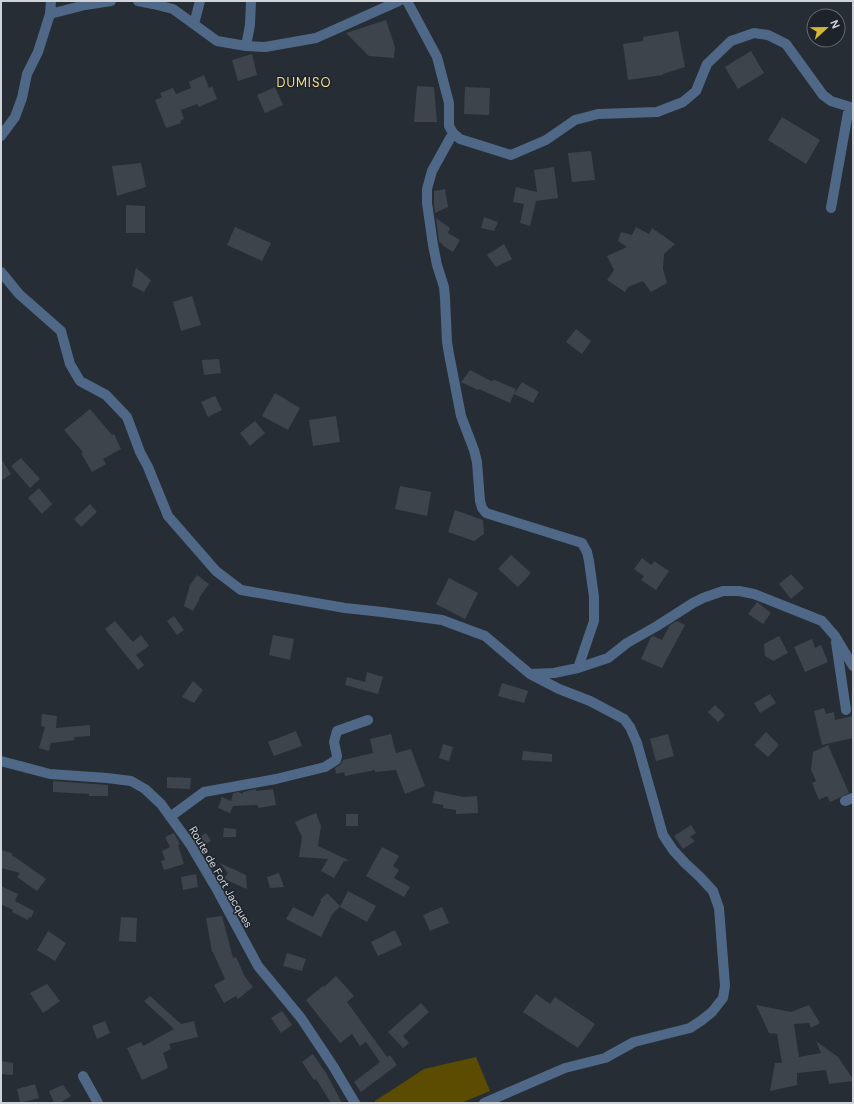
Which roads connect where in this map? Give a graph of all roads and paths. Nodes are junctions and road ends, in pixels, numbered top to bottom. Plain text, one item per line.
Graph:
1 (51, 1) edge
2 (111, 1) edge
3 (138, 1) edge
4 (200, 1) edge
5 (251, 1) edge
6 (399, 1) edge
7 (407, 1) edge
8 (50, 14) junction
9 (194, 24) junction
10 (246, 46) junction
11 (851, 107) edge
12 (453, 133) junction
13 (1, 136) edge
14 (831, 208) dead end
15 (1, 272) edge
16 (835, 636) junction
17 (853, 666) edge
18 (578, 668) junction
19 (530, 674) junction
20 (846, 710) dead end
21 (368, 720) dead end
22 (1, 761) edge
23 (170, 817) junction
24 (83, 1076) dead end
25 (98, 1103) edge
26 (355, 1103) edge
27 (484, 1103) edge

1 - 8 street
2 - 8 street
3 - 9 street
4 - 9 street
5 - 10 street
6 - 10 street
7 - 12 street
8 - 13 street
9 - 10 street
11 - 12 street
11 - 14 street
12 - 18 street
15 - 19 street
16 - 17 street
16 - 18 street
16 - 20 street
18 - 19 street
19 - 27 street
21 - 23 street
22 - 23 street, Route de Fort Jacques
23 - 26 street, Route de Fort Jacques
24 - 25 street

